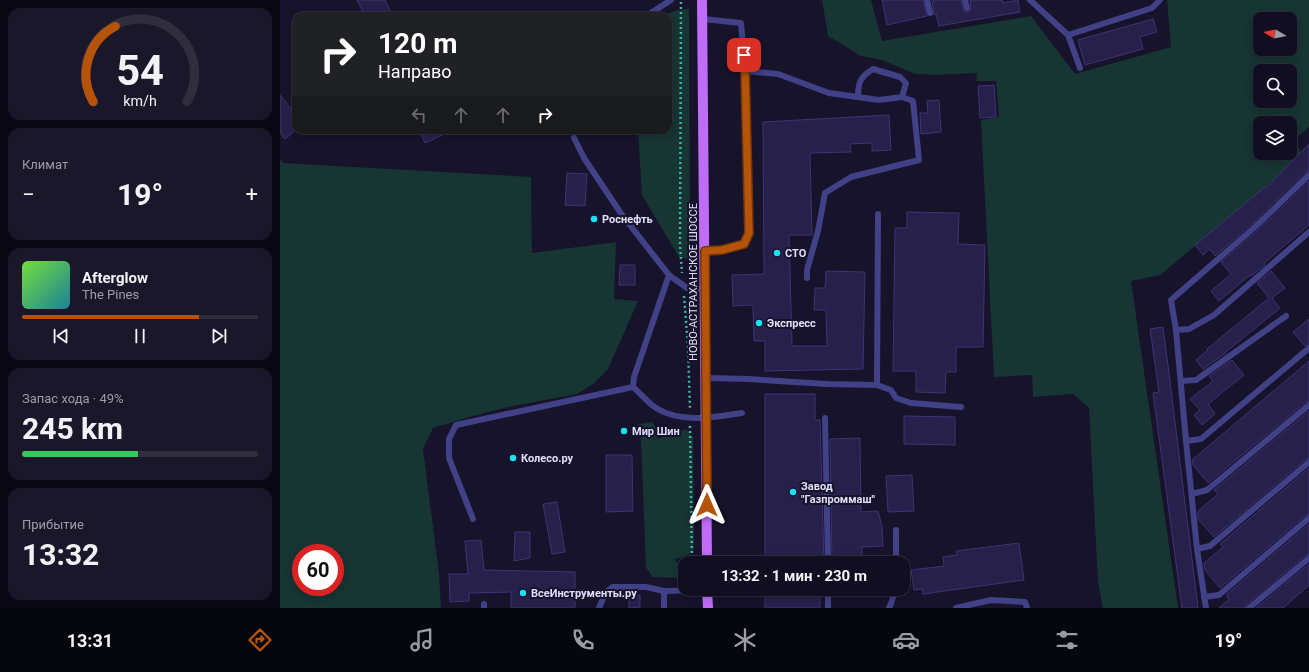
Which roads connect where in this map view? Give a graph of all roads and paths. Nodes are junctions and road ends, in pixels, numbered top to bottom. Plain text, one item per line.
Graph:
1 (671, 0) edge
2 (702, 0) edge
3 (927, 0) edge
4 (965, 0) edge
5 (1030, 0) edge
6 (1160, 0) edge
7 (967, 8) dead end
8 (652, 12) edge
9 (930, 13) dead end
10 (703, 19) junction
11 (1068, 35) junction
12 (1080, 68) dead end
13 (745, 70) junction
14 (858, 97) junction
15 (902, 97) junction
16 (574, 138) dead end
17 (1309, 175) edge
18 (878, 214) dead end
19 (1309, 232) edge
20 (705, 251) junction
21 (669, 275) junction
22 (808, 278) dead end
23 (706, 289) junction
24 (1286, 316) dead end
25 (1176, 330) junction
26 (1309, 348) edge
27 (706, 378) junction
28 (1180, 381) junction
29 (877, 385) junction
30 (633, 387) junction
31 (1309, 405) edge
32 (961, 407) dead end
33 (742, 413) dead end
34 (706, 418) junction
35 (825, 418) dead end
36 (1186, 441) junction
37 (1309, 462) edge
38 (1192, 494) junction
39 (1309, 518) edge
40 (473, 519) dead end
41 (896, 530) dead end
42 (1197, 549) junction
43 (707, 556) edge
44 (828, 556) edge
45 (896, 556) edge
46 (1309, 558) edge
47 (664, 591) junction
48 (678, 591) edge
49 (707, 596) edge
50 (828, 596) edge
51 (893, 596) edge
52 (1204, 597) junction
53 (599, 608) edge
54 (664, 608) edge
55 (708, 608) edge
56 (828, 608) edge
57 (889, 608) edge
58 (956, 608) edge
59 (1027, 608) edge
60 (1206, 608) edge
61 (1249, 608) edge

1 - 8 lane
2 - 10 main road, НОВО-АСТРАХАНСКОЕ ШОССЕ
3 - 9 lane
4 - 7 lane
5 - 11 lane
6 - 11 lane
10 - 13 lane
10 - 20 main road, НОВО-АСТРАХАНСКОЕ ШОССЕ
11 - 12 lane
13 - 14 lane
13 - 20 lane
14 - 15 lane
14 - 15 lane
15 - 22 lane
16 - 21 lane
17 - 25 lane
18 - 29 lane
19 - 25 lane
20 - 23 main road, НОВО-АСТРАХАНСКОЕ ШОССЕ
21 - 23 lane
21 - 30 lane
23 - 27 main road, НОВО-АСТРАХАНСКОЕ ШОССЕ
24 - 28 lane
25 - 28 lane
26 - 36 lane
27 - 29 lane
27 - 34 main road, НОВО-АСТРАХАНСКОЕ ШОССЕ
28 - 36 lane
29 - 32 lane
30 - 34 lane
30 - 40 lane
31 - 38 lane
33 - 34 lane
34 - 43 main road, НОВО-АСТРАХАНСКОЕ ШОССЕ
35 - 44 lane
36 - 38 lane
37 - 42 lane
38 - 42 lane
39 - 52 lane
41 - 45 lane
42 - 52 lane
46 - 61 lane
47 - 48 lane
47 - 53 lane
47 - 54 lane
49 - 55 main road
50 - 56 lane
51 - 57 lane
52 - 60 lane
58 - 59 lane

